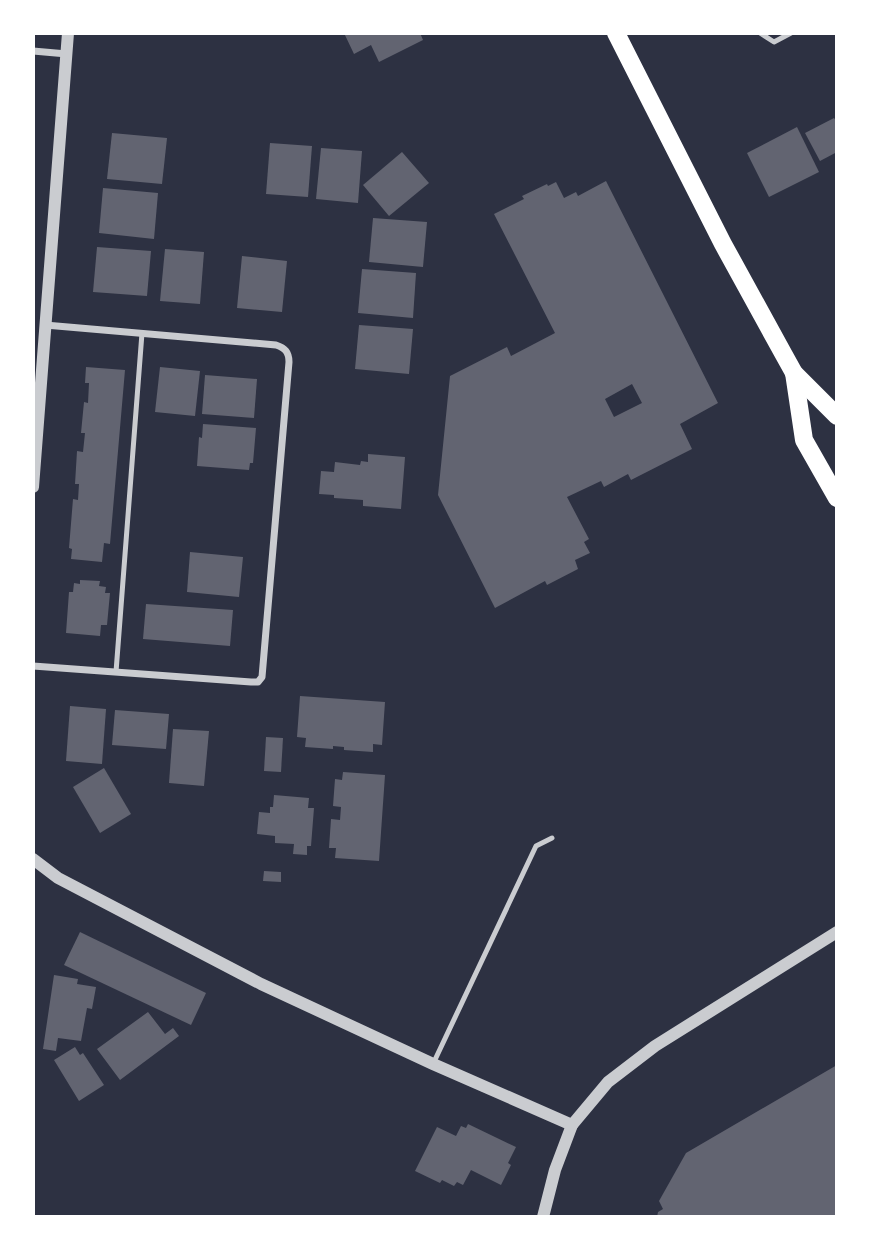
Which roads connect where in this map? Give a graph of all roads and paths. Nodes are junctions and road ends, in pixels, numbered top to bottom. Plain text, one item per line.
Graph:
1 (68, 33) edge
2 (616, 33) edge
3 (760, 33) edge
4 (791, 33) edge
5 (33, 51) edge
6 (67, 54) junction
7 (45, 325) junction
8 (142, 332) junction
9 (794, 373) junction
10 (837, 416) edge
11 (33, 487) edge
12 (837, 498) edge
13 (33, 666) edge
14 (116, 672) junction
15 (552, 838) dead end
16 (33, 859) edge
17 (837, 932) edge
18 (433, 1063) junction
19 (572, 1125) junction
20 (543, 1217) edge

1 - 6 street
2 - 9 main road
3 - 4 lane
5 - 6 street
6 - 7 street
7 - 8 street
7 - 11 street
8 - 14 lane
8 - 14 street
9 - 10 main road
9 - 12 main road
13 - 14 street
15 - 18 lane
16 - 18 street
17 - 19 street
18 - 19 street
19 - 20 street

